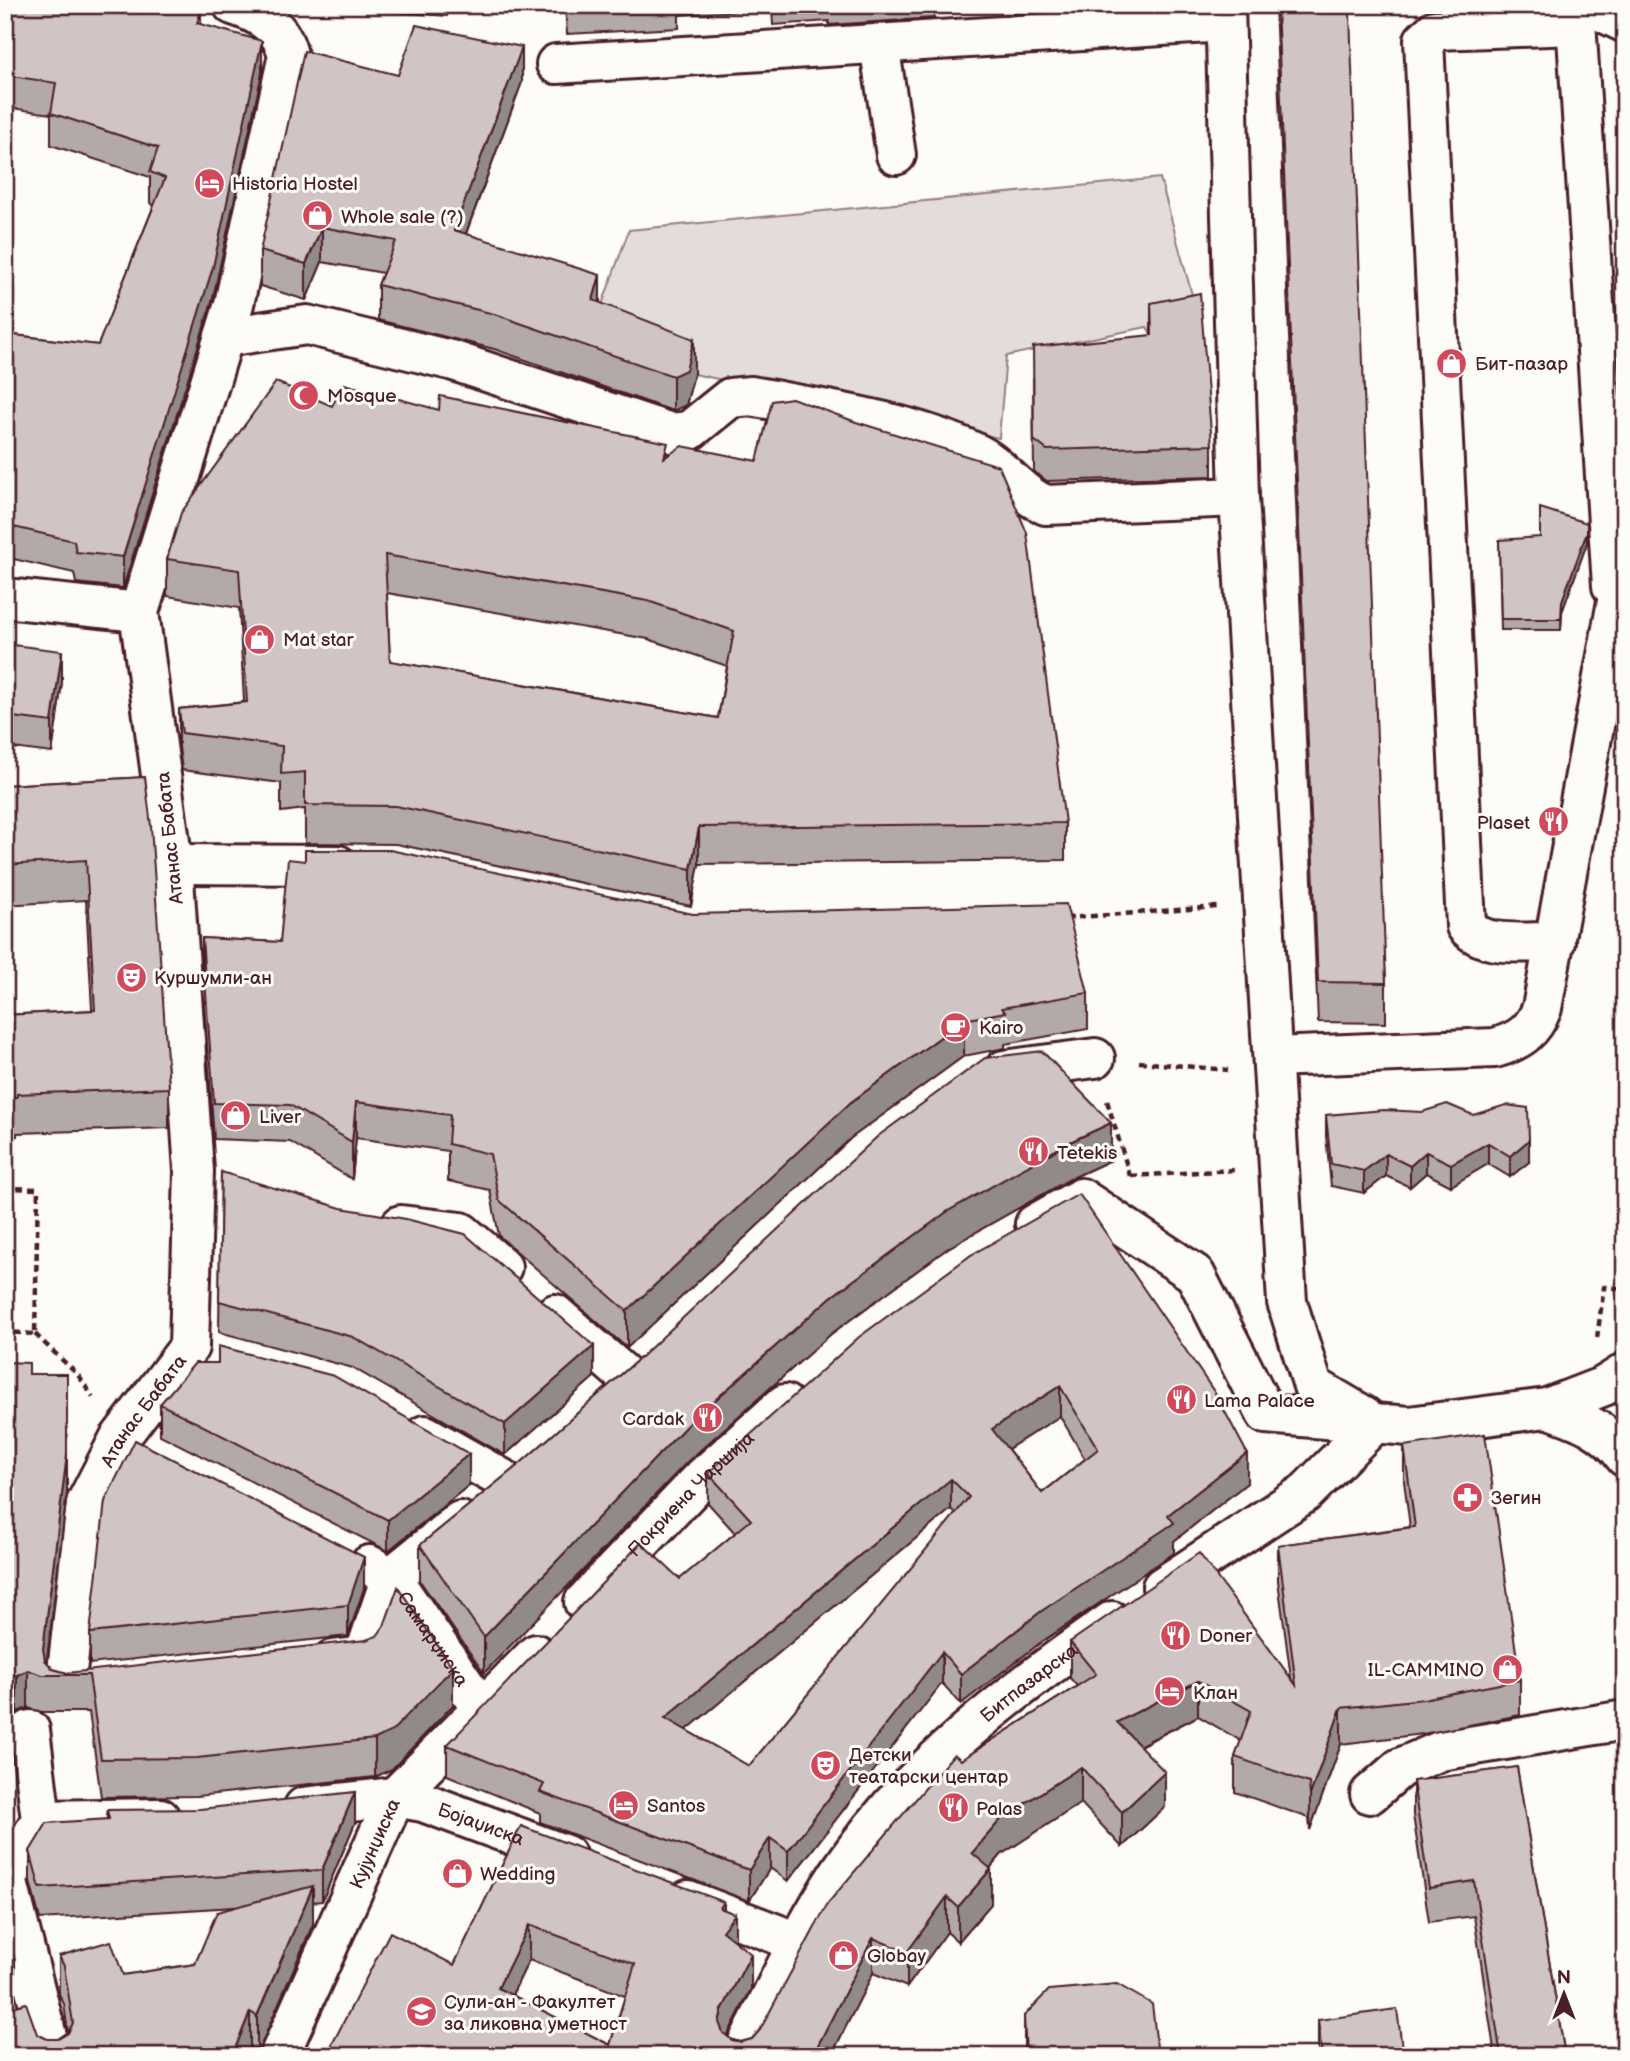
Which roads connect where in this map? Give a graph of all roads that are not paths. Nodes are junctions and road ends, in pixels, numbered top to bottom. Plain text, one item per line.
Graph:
1 (233, 5) edge
2 (1579, 12) edge
3 (1225, 14) edge
4 (1625, 23) edge
5 (879, 44) junction
6 (556, 64) dead end
7 (896, 155) dead end
8 (224, 337) junction
9 (1239, 497) junction
10 (1625, 558) edge
11 (5, 598) edge
12 (1614, 606) junction
13 (139, 612) junction
14 (173, 864) junction
15 (378, 865) edge
16 (1555, 942) junction
17 (1095, 1058) road end
18 (1273, 1066) junction
19 (967, 1081) edge
20 (194, 1171) junction
21 (232, 1183) edge
22 (372, 1221) edge
23 (1003, 1242) edge
24 (189, 1347) junction
25 (656, 1350) edge
26 (227, 1357) edge
27 (1625, 1373) edge
28 (627, 1377) junction
29 (814, 1377) edge
30 (597, 1404) edge
31 (1547, 1408) junction
32 (389, 1414) edge
33 (1375, 1423) junction
34 (119, 1439) junction
35 (538, 1456) edge
36 (1625, 1457) edge
37 (156, 1458) edge
38 (508, 1482) junction
39 (341, 1552) edge
40 (391, 1577) junction
41 (296, 1664) edge
42 (523, 1667) joint
43 (106, 1685) edge
44 (65, 1689) junction
45 (481, 1707) junction
46 (1625, 1720) edge
47 (18, 1730) edge
48 (1370, 1794) dead end
49 (395, 1797) junction
50 (264, 1811) edge
51 (198, 1818) edge
52 (41, 1819) junction
53 (597, 1866) edge
54 (659, 1889) edge
55 (800, 1943) junction
56 (43, 2011) junction
57 (5, 2025) edge
58 (52, 2056) edge
59 (279, 2056) edge
60 (741, 2056) edge

1 - 8 street, Атанас Бабата
2 - 4 street
2 - 12 street
2 - 16 street
3 - 5 street
3 - 9 street
5 - 6 street
5 - 7 street
8 - 9 street
8 - 13 street, Атанас Бабата
9 - 18 street
10 - 12 street
11 - 13 street
12 - 16 street
13 - 14 street, Атанас Бабата
14 - 15 street
14 - 20 street, Атанас Бабата
16 - 18 street
17 - 19 street
18 - 33 street
20 - 21 street
20 - 24 street, Атанас Бабата
22 - 28 street
23 - 33 street
24 - 26 street
24 - 34 street, Атанас Бабата
25 - 28 street
27 - 31 street
28 - 30 street
29 - 42 street, Покриена Чаршија
31 - 33 street
31 - 36 street
32 - 38 street
33 - 55 street, Битпазарска
34 - 37 street
34 - 44 street, Атанас Бабата
35 - 38 street, Самарџиска
38 - 40 street, Самарџиска
39 - 40 street
40 - 41 street
40 - 45 street, Самарџиска
42 - 45 street, Кујунџиска
43 - 44 street
44 - 47 street
45 - 49 street, Кујунџиска
46 - 48 street
47 - 52 street
49 - 50 street, Бојаџиска
49 - 53 street, Бојаџиска
49 - 59 street, Кујунџиска
51 - 52 street
52 - 56 street
54 - 55 street
55 - 60 street, Битпазарска
56 - 57 street
56 - 58 street

